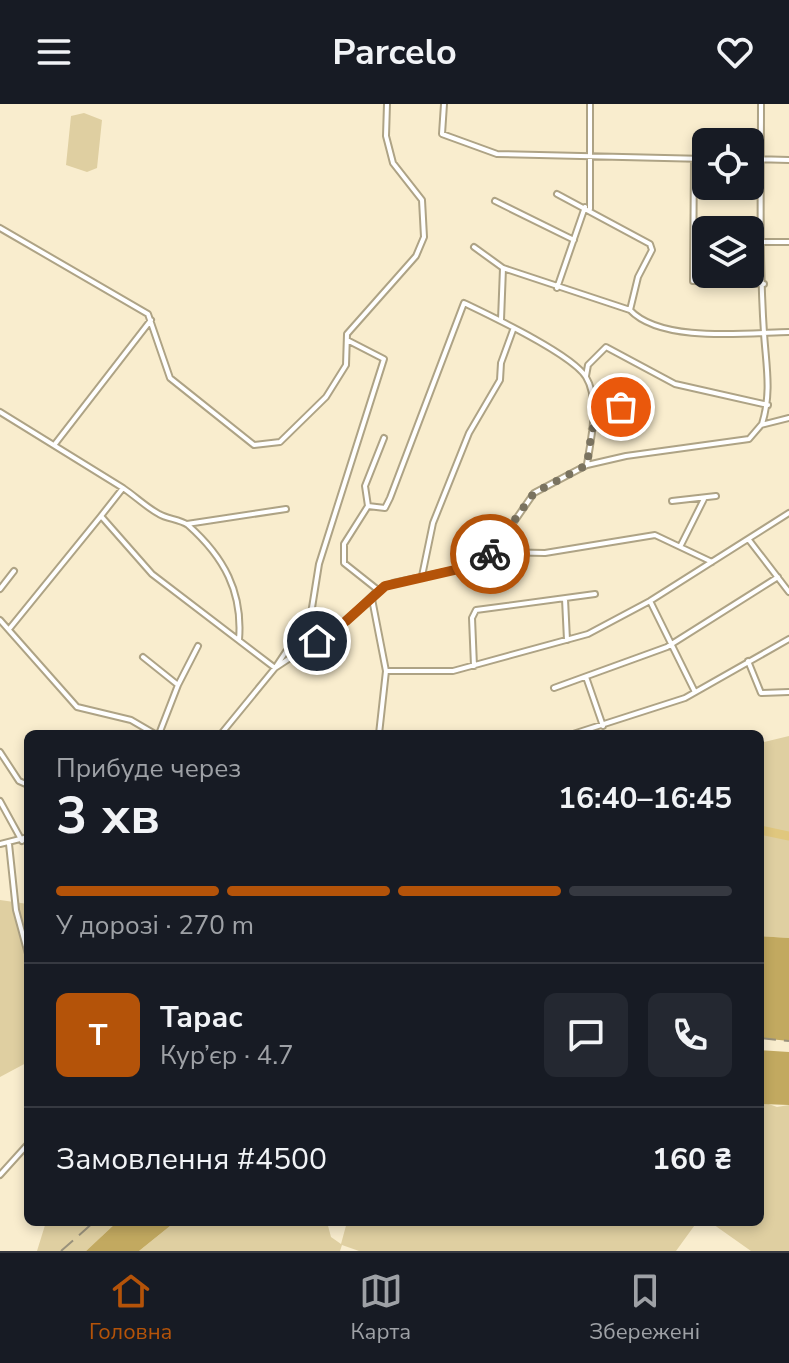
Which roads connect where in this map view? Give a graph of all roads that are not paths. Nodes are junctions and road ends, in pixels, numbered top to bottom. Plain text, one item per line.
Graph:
1 (387, 104) edge
2 (444, 104) edge
3 (590, 104) edge
4 (761, 104) edge
5 (761, 128) edge
6 (590, 159) junction
7 (692, 159) edge
8 (764, 159) edge
9 (789, 160) edge
10 (557, 194) dead end
11 (495, 201) dead end
12 (587, 208) junction
13 (0, 228) edge
14 (574, 240) junction
15 (764, 242) edge
16 (789, 242) edge
17 (474, 247) dead end
18 (503, 268) junction
19 (557, 288) junction
20 (764, 288) edge
21 (630, 310) junction
22 (151, 320) junction
23 (501, 320) junction
24 (513, 330) junction
25 (789, 332) edge
26 (764, 333) junction
27 (347, 340) junction
28 (586, 376) junction
29 (632, 396) dead end
30 (768, 405) junction
31 (0, 412) edge
32 (789, 418) edge
33 (761, 425) junction
34 (592, 429) junction
35 (384, 438) dead end
36 (55, 444) junction
37 (587, 465) junction
38 (123, 488) junction
39 (716, 496) dead end
40 (704, 499) junction
41 (672, 501) dead end
42 (368, 506) junction
43 (286, 509) dead end
44 (789, 513) edge
45 (101, 516) junction
46 (187, 524) junction
47 (749, 540) junction
48 (681, 545) junction
49 (493, 552) junction
50 (712, 562) junction
51 (14, 571) dead end
52 (422, 576) junction
53 (778, 577) junction
54 (0, 589) edge
55 (378, 590) junction
56 (789, 592) edge
57 (595, 594) dead end
58 (372, 599) junction
59 (565, 599) junction
60 (650, 601) junction
61 (0, 620) edge
62 (10, 628) junction
63 (789, 639) edge
64 (239, 640) junction
65 (567, 640) junction
66 (673, 644) junction
67 (198, 646) dead end
68 (143, 657) dead end
69 (748, 661) junction
70 (474, 666) junction
71 (275, 668) junction
72 (386, 671) junction
73 (586, 677) junction
74 (178, 685) junction
75 (554, 688) dead end
76 (789, 692) edge
77 (695, 693) junction
78 (603, 726) junction
79 (150, 730) edge
80 (159, 730) edge
81 (224, 730) edge
82 (379, 730) edge
83 (588, 730) edge
84 (0, 752) edge
85 (24, 783) edge
86 (0, 801) edge
87 (22, 841) joint
88 (0, 844) edge
89 (9, 844) junction
90 (24, 939) edge
91 (24, 1148) edge
92 (0, 1175) edge

1 - 27 street
2 - 6 street
3 - 6 street
4 - 5 street
6 - 7 street
6 - 12 street
8 - 9 street
10 - 12 street
11 - 14 street
12 - 14 street
12 - 21 street
13 - 22 street
14 - 19 street
15 - 16 street
17 - 18 street
18 - 19 street
18 - 23 street
19 - 21 street
20 - 26 street
21 - 26 street
22 - 27 street
22 - 36 street
23 - 24 street
23 - 42 street
24 - 28 street
24 - 52 street
25 - 26 street
26 - 30 street
27 - 71 street
28 - 30 street
28 - 34 street
29 - 34 street
30 - 33 street
31 - 36 street
32 - 33 street
33 - 37 street
34 - 37 street
35 - 42 street
36 - 38 street
37 - 49 street
38 - 45 street
38 - 46 street
39 - 40 street
40 - 41 street
40 - 48 street
42 - 55 street
43 - 46 street
44 - 47 street
45 - 62 street
45 - 64 street
46 - 64 street
47 - 50 street
47 - 53 street
48 - 49 street
48 - 50 street
49 - 52 street
50 - 60 street
51 - 54 street
52 - 55 street
53 - 56 street
53 - 66 street
55 - 58 street
57 - 59 street
58 - 71 street
58 - 72 street
59 - 65 street
59 - 70 street
60 - 65 street
60 - 66 street
61 - 62 street
62 - 79 street
63 - 69 street
64 - 71 street
65 - 70 street
66 - 73 street
66 - 77 street
67 - 74 street
68 - 74 street
69 - 76 street
69 - 77 street
70 - 72 street
71 - 81 street
72 - 82 street
73 - 75 street
73 - 78 street
74 - 80 street
77 - 78 street
78 - 83 street
84 - 85 street
86 - 87 street
87 - 89 street
88 - 89 street
89 - 90 street
91 - 92 street

